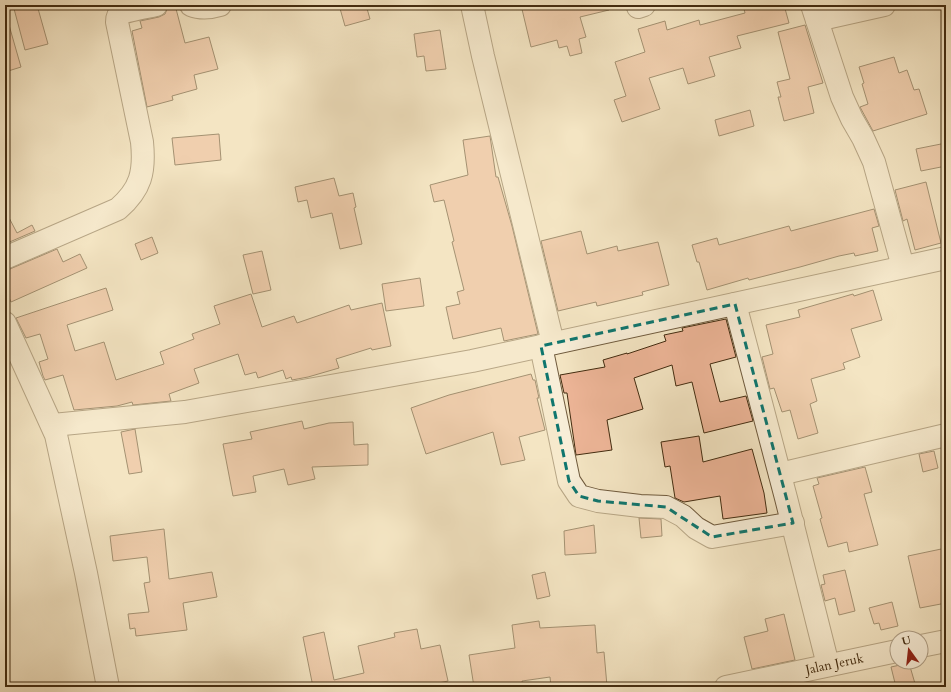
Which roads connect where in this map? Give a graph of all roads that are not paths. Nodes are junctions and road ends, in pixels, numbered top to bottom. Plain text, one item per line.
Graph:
1 (156, 5) edge
2 (191, 5) edge
3 (220, 5) edge
4 (472, 5) edge
5 (884, 5) edge
6 (814, 13) edge
7 (5, 258) edge
8 (946, 258) edge
9 (903, 267) junction
10 (735, 304) junction
11 (5, 323) edge
12 (547, 345) junction
13 (53, 425) junction
14 (946, 435) edge
15 (780, 474) junction
16 (793, 523) junction
17 (946, 641) edge
18 (929, 644) edge
19 (889, 653) edge
20 (828, 665) junction
21 (108, 687) edge
22 (730, 687) edge

1 - 7 street
2 - 3 street
4 - 12 street
5 - 6 street
6 - 9 street
8 - 9 street
9 - 10 street
10 - 12 street
10 - 15 street
11 - 13 street
12 - 13 street
12 - 16 street
13 - 21 street
14 - 15 street
15 - 16 street
16 - 20 street
17 - 18 street
19 - 20 street, Jalan Jeruk
20 - 22 street, Jalan Jeruk

